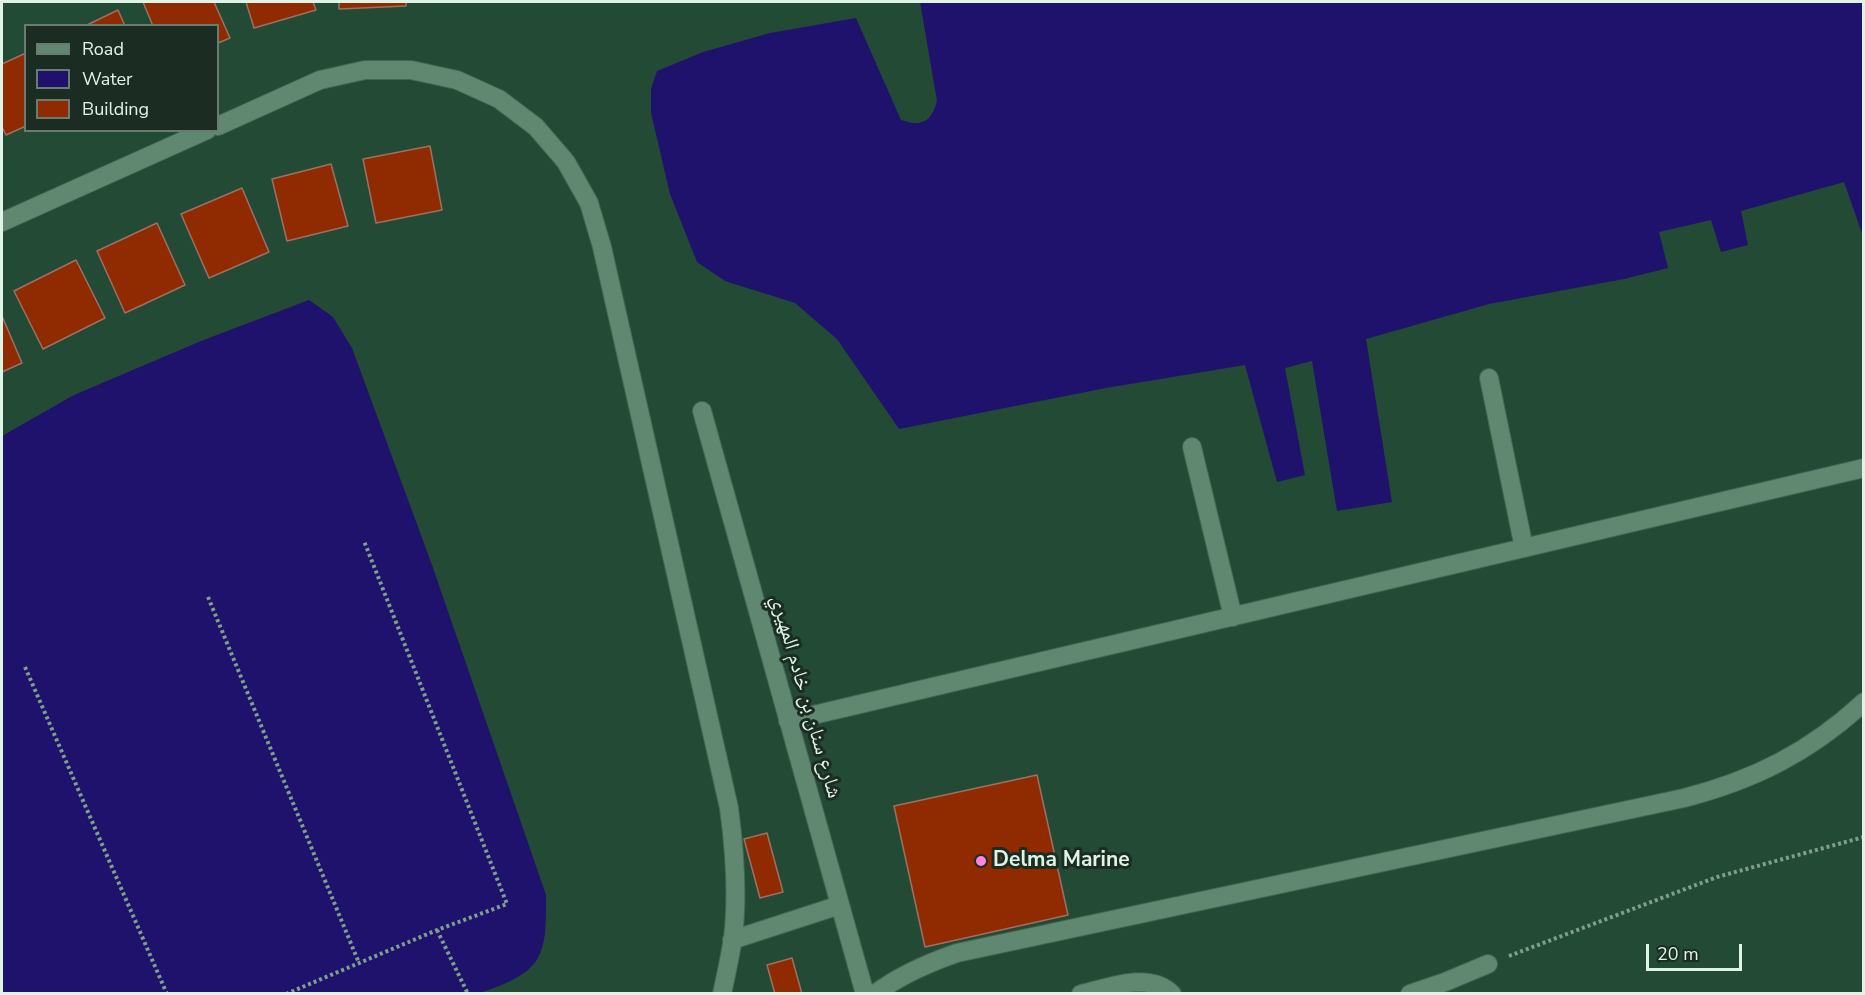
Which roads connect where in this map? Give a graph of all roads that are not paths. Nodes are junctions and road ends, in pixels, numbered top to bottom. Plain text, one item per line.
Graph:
1 (219, 126) edge
2 (203, 132) edge
3 (2, 222) edge
4 (1489, 378) dead end
5 (702, 411) dead end
6 (1192, 447) dead end
7 (1863, 468) edge
8 (1524, 548) junction
9 (1233, 616) junction
10 (1863, 702) edge
11 (788, 721) junction
12 (840, 905) junction
13 (732, 940) junction
14 (1488, 964) road end
15 (722, 993) edge
16 (865, 993) edge
17 (875, 993) edge
18 (1081, 993) edge
19 (1172, 993) edge
20 (1410, 993) edge

1 - 13 street
2 - 3 street
4 - 8 street
5 - 11 street, شارع سنان بن خادم المهيري
6 - 9 street
7 - 8 street
8 - 9 street
9 - 11 street
10 - 17 street
11 - 12 street, شارع سنان بن خادم المهيري
12 - 13 street
12 - 16 street, شارع سنان بن خادم المهيري
13 - 15 street
14 - 20 street
18 - 19 street

